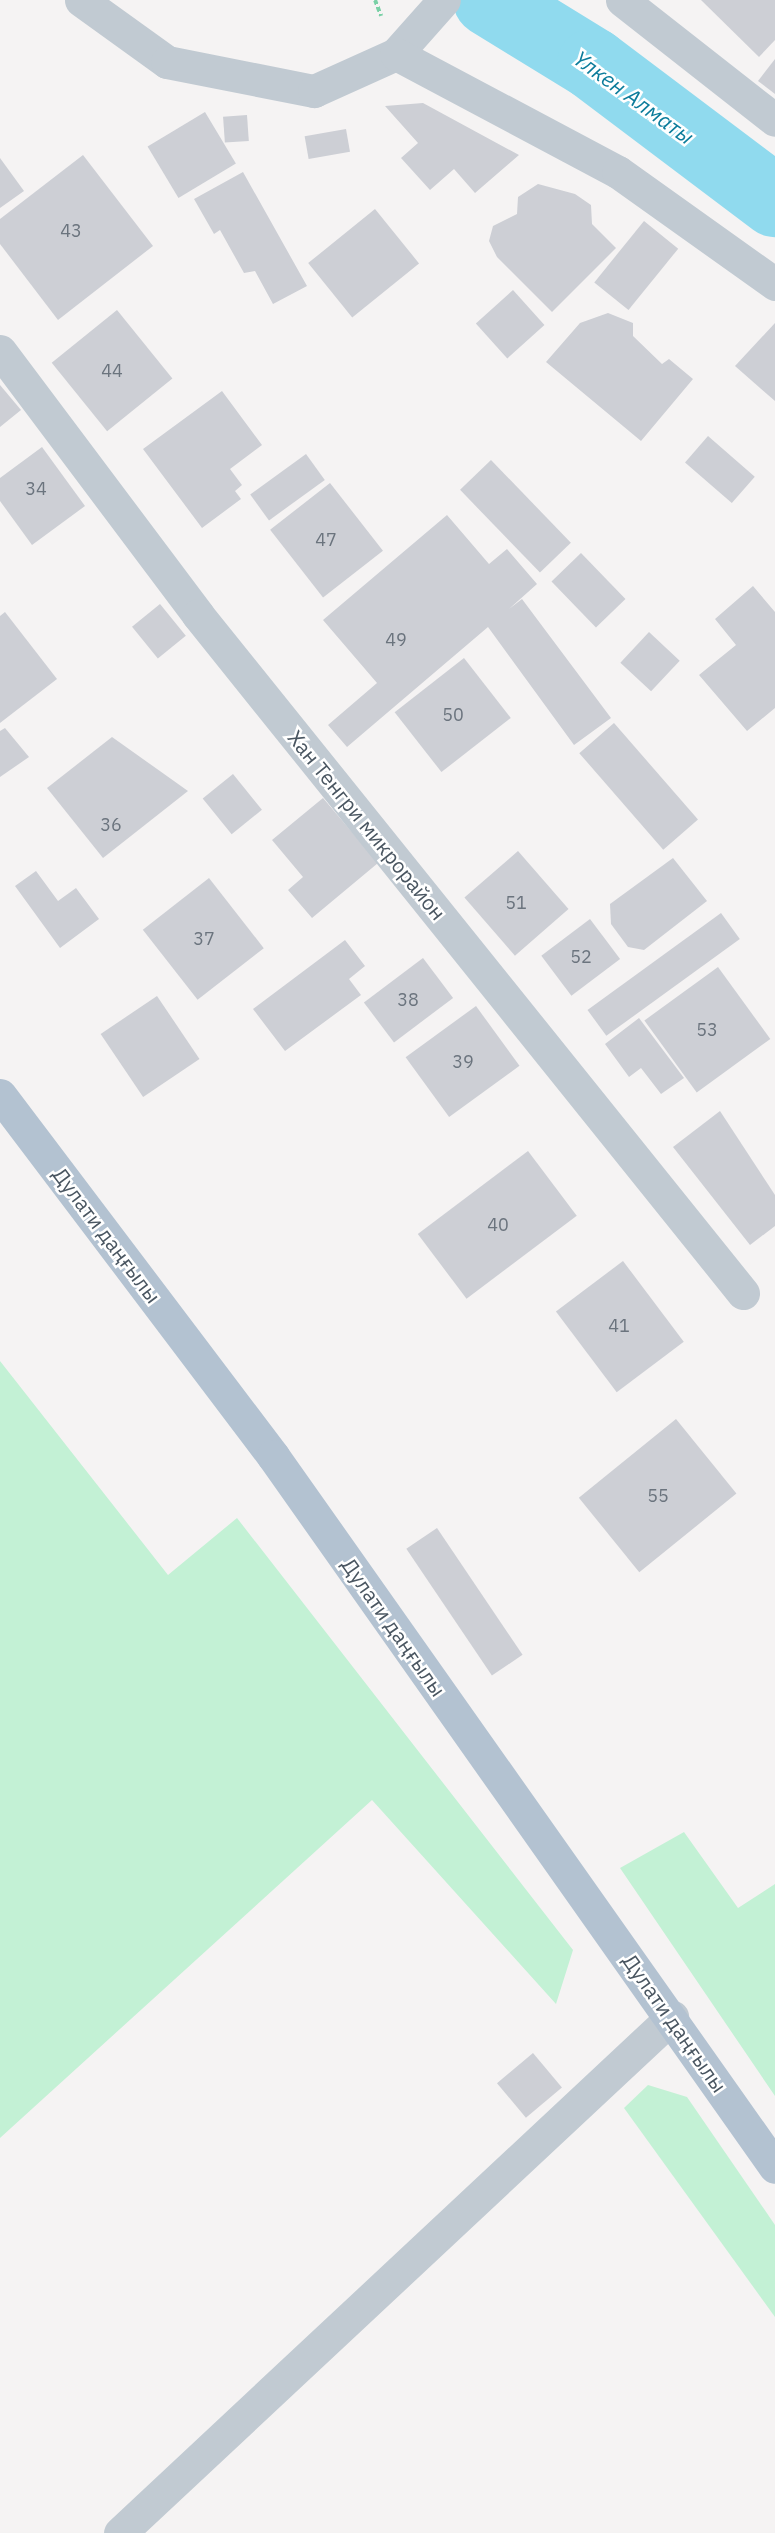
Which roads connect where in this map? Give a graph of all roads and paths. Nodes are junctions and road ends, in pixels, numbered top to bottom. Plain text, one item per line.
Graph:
1 (81, 0) edge
2 (622, 0) edge
3 (438, 8) edge
4 (396, 54) junction
5 (775, 120) edge
6 (775, 284) edge
7 (0, 351) edge
8 (0, 1095) edge
9 (742, 1293) dead end
10 (672, 2017) junction
11 (775, 2167) edge
12 (120, 2533) edge

1 - 4 street
2 - 5 street
3 - 4 street
4 - 6 street
7 - 9 street, Хан Тенгри микрорайон
8 - 10 main road, Дулати даңғылы
10 - 11 main road, Дулати даңғылы
10 - 12 street

